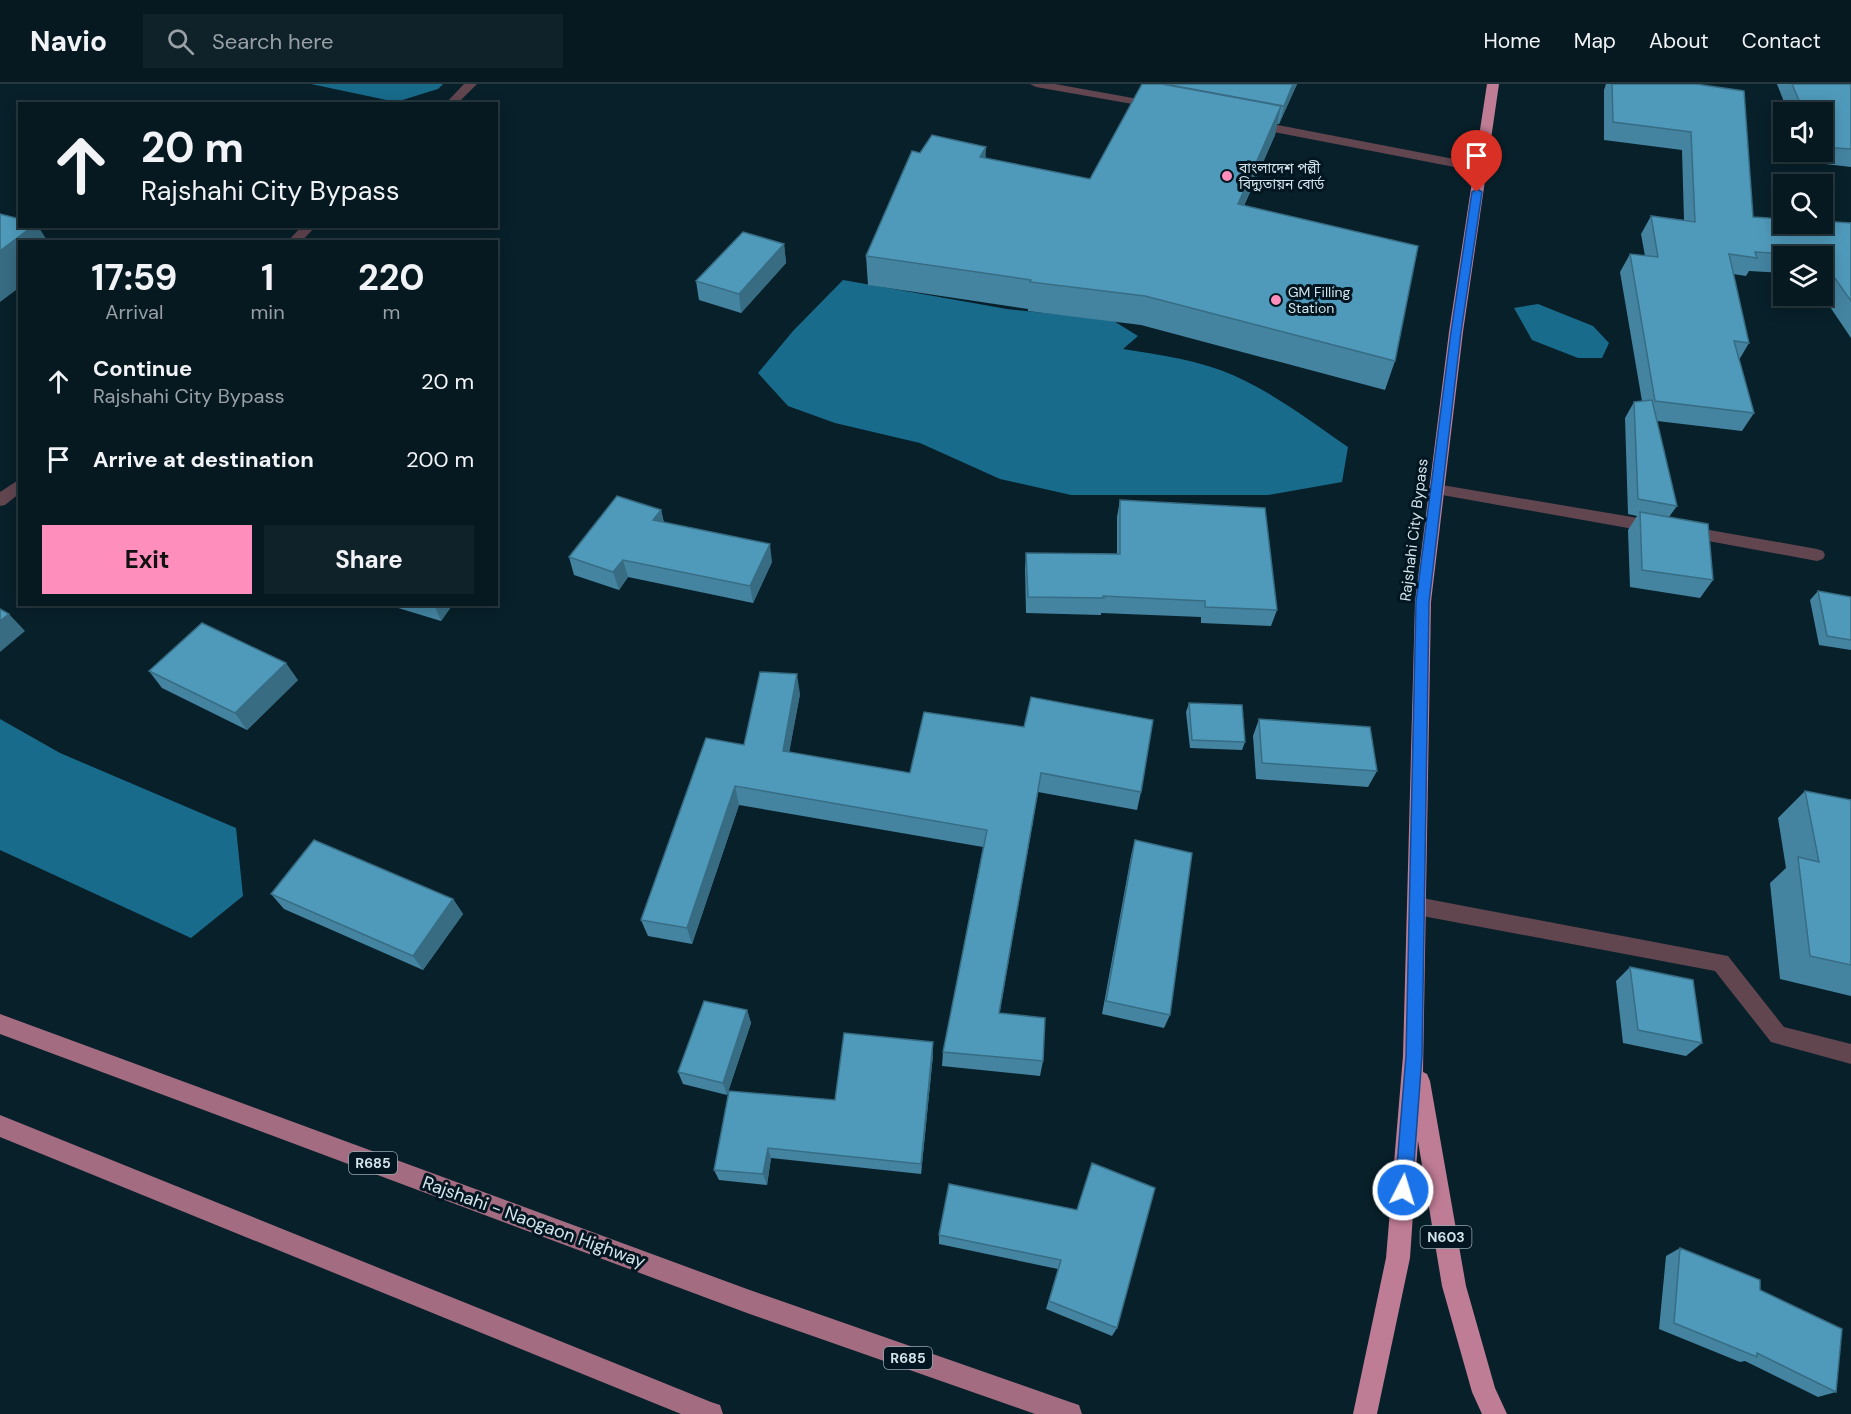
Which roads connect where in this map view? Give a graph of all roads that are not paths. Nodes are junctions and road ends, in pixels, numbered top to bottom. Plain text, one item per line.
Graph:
1 (471, 84) edge
2 (1036, 84) edge
3 (1493, 84) edge
4 (452, 102) edge
5 (1164, 107) edge
6 (1242, 122) edge
7 (1480, 168) junction
8 (308, 228) edge
9 (295, 240) edge
10 (18, 486) edge
11 (1436, 489) junction
12 (0, 501) edge
13 (1817, 555) dead end
14 (1417, 906) junction
15 (0, 1024) edge
16 (1851, 1054) edge
17 (1414, 1056) junction
18 (0, 1126) edge
19 (711, 1414) edge
20 (1070, 1414) edge
21 (1365, 1414) edge
22 (1495, 1414) edge

1 - 4 street
2 - 5 street
3 - 7 highway, Rajshahi City Bypass / N603
6 - 7 street
7 - 11 highway, Rajshahi City Bypass / N603
8 - 9 street
10 - 12 street
11 - 13 street
11 - 14 highway, Rajshahi City Bypass / N603
14 - 16 street
14 - 17 highway, Rajshahi City Bypass / N603
15 - 20 main road, Rajshahi - Naogaon Highway / R685
17 - 21 highway, N603
17 - 22 highway, N603
18 - 19 main road

